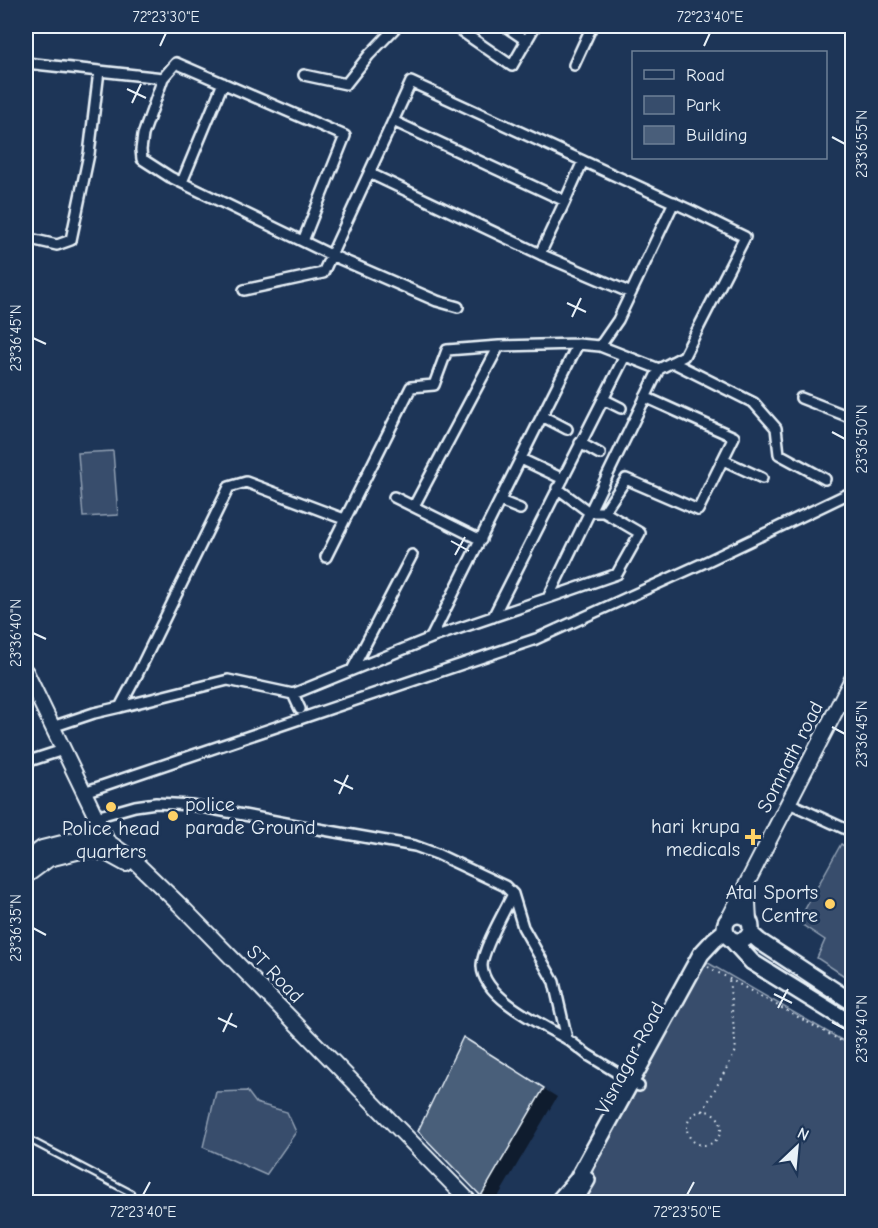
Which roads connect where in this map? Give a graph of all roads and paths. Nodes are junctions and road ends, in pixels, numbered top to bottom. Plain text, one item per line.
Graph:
1 (398, 26) edge
2 (454, 26) edge
3 (505, 26) edge
4 (535, 26) edge
5 (592, 26) edge
6 (527, 41) junction
7 (26, 63) edge
8 (574, 65) dead end
9 (99, 71) junction
10 (304, 75) dead end
11 (163, 78) junction
12 (223, 83) junction
13 (393, 121) junction
14 (583, 160) junction
15 (369, 173) junction
16 (182, 183) junction
17 (566, 201) junction
18 (674, 202) junction
19 (26, 238) edge
20 (303, 241) junction
21 (540, 254) junction
22 (331, 255) junction
23 (244, 290) dead end
24 (631, 293) junction
25 (458, 307) dead end
26 (578, 344) junction
27 (499, 346) junction
28 (600, 346) junction
29 (625, 356) junction
30 (672, 362) junction
31 (659, 369) junction
32 (645, 397) junction
33 (801, 398) dead end
34 (603, 399) junction
35 (621, 408) dead end
36 (542, 417) junction
37 (852, 418) edge
38 (567, 429) dead end
39 (580, 443) junction
40 (600, 454) dead end
41 (521, 459) junction
42 (723, 460) junction
43 (762, 478) dead end
44 (563, 479) junction
45 (825, 479) dead end
46 (558, 488) junction
47 (852, 492) edge
48 (394, 496) dead end
49 (500, 501) junction
50 (414, 506) junction
51 (520, 509) dead end
52 (589, 512) junction
53 (604, 512) junction
54 (344, 519) junction
55 (481, 540) junction
56 (412, 555) dead end
57 (326, 557) dead end
58 (548, 598) junction
59 (493, 617) junction
60 (431, 638) junction
61 (352, 670) junction
62 (26, 672) edge
63 (852, 679) edge
64 (293, 694) junction
65 (120, 707) junction
66 (300, 709) dead end
67 (52, 727) junction
68 (63, 750) junction
69 (26, 762) edge
70 (84, 792) junction
71 (789, 802) junction
72 (96, 817) junction
73 (852, 832) edge
74 (106, 847) junction
75 (26, 860) edge
76 (26, 876) edge
77 (747, 883) junction
78 (513, 894) junction
79 (749, 927) junction
80 (728, 932) junction
81 (704, 964) junction
82 (729, 978) junction
83 (852, 1002) edge
84 (852, 1024) edge
85 (567, 1039) junction
86 (852, 1047) edge
87 (635, 1084) junction
88 (703, 1111) junction
89 (26, 1138) edge
90 (131, 1193) dead end
91 (460, 1203) edge
92 (470, 1203) edge
93 (558, 1203) edge
94 (574, 1203) edge

1 - 10 street
2 - 6 street
3 - 6 street
4 - 6 street
5 - 8 street
7 - 9 street
9 - 11 street
9 - 19 street
11 - 12 street
11 - 16 street
12 - 16 street
12 - 20 street
13 - 14 street
13 - 15 street
13 - 17 street
14 - 17 street
14 - 18 street
15 - 21 street
15 - 22 street
16 - 20 street
17 - 21 street
18 - 24 street
18 - 30 street
20 - 22 street
21 - 24 street
22 - 23 street
22 - 25 street
24 - 28 street
26 - 27 street
26 - 28 street
26 - 36 street
27 - 50 street
27 - 54 street
28 - 29 street
29 - 31 street
29 - 34 street
30 - 31 street
30 - 45 street
31 - 32 street
32 - 42 street
32 - 52 street
33 - 37 street
34 - 35 street
34 - 39 street
36 - 38 street
36 - 41 street
39 - 40 street
39 - 44 street
41 - 44 street
41 - 49 street
42 - 43 street
42 - 53 street
44 - 46 street
46 - 52 street
46 - 59 street
47 - 70 street
48 - 50 street
49 - 51 street
49 - 55 street
50 - 55 street
52 - 53 street
52 - 58 street
53 - 58 street
54 - 57 street
54 - 65 street
55 - 60 street
56 - 61 street
58 - 59 street
59 - 60 street
60 - 61 street
61 - 64 street
62 - 67 main road
63 - 71 main road, Somnath road
64 - 65 street
64 - 66 street
65 - 67 street
67 - 68 main road
68 - 69 street
68 - 70 main road
70 - 72 main road
71 - 73 street
71 - 77 main road, Somnath road
72 - 74 main road
72 - 78 street
74 - 75 main road, ST Road
74 - 76 main road
74 - 91 main road, ST Road
74 - 92 main road, ST Road
77 - 79 main road
77 - 80 main road, Somnath road
78 - 85 street
78 - 85 street
79 - 80 main road
79 - 80 main road
79 - 83 main road
80 - 81 main road, Visnagar Road
80 - 84 main road
80 - 87 main road
81 - 82 path
81 - 87 main road, Visnagar Road
82 - 86 path
82 - 88 path
85 - 87 street
87 - 93 main road
87 - 94 main road, Visnagar Road
88 - 88 path
89 - 90 lane

